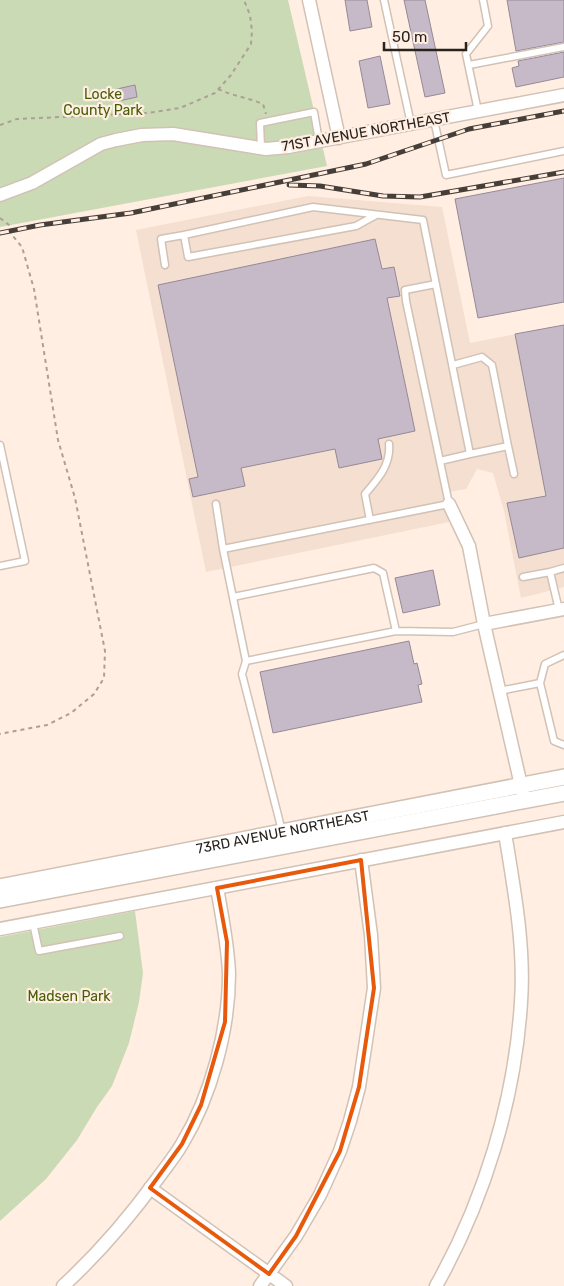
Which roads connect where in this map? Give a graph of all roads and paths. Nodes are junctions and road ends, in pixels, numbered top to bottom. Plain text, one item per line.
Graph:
1 (244, 0) edge
2 (309, 0) edge
3 (384, 0) edge
4 (483, 0) edge
5 (564, 47) edge
6 (469, 66) junction
7 (218, 89) junction
8 (564, 95) edge
9 (478, 111) junction
10 (434, 120) junction
11 (267, 121) junction
12 (411, 124) junction
13 (0, 125) edge
14 (339, 138) junction
15 (319, 142) junction
16 (261, 148) junction
17 (564, 152) edge
18 (0, 195) edge
19 (376, 215) junction
20 (0, 218) edge
21 (184, 235) junction
22 (165, 265) dead end
23 (436, 284) junction
24 (453, 365) junction
25 (389, 444) dead end
26 (0, 445) edge
27 (508, 446) junction
28 (470, 454) junction
29 (440, 461) junction
30 (514, 474) dead end
31 (216, 504) dead end
32 (450, 504) junction
33 (370, 520) junction
34 (223, 549) junction
35 (0, 566) edge
36 (564, 568) edge
37 (550, 572) junction
38 (523, 577) dead end
39 (233, 597) junction
40 (561, 610) edge
41 (484, 624) junction
42 (396, 631) junction
43 (564, 655) edge
44 (246, 661) junction
45 (540, 683) junction
46 (498, 691) junction
47 (0, 734) edge
48 (564, 744) edge
49 (564, 777) edge
50 (521, 785) junction
51 (564, 793) edge
52 (524, 801) junction
53 (564, 822) edge
54 (282, 832) junction
55 (505, 833) junction
56 (361, 860) junction
57 (0, 887) edge
58 (217, 888) junction
59 (0, 900) edge
60 (33, 923) junction
61 (0, 929) edge
62 (120, 936) dead end
63 (150, 1188) junction
64 (269, 1274) junction
65 (62, 1286) edge
66 (260, 1286) edge
67 (286, 1286) edge
68 (436, 1286) edge

1 - 7 path
2 - 14 street
3 - 12 lane
4 - 6 lane
5 - 6 lane
6 - 9 lane
7 - 11 path
7 - 13 path
8 - 9 street, 71ST AVENUE NORTHEAST
9 - 10 street, 71ST AVENUE NORTHEAST
10 - 12 street, 71ST AVENUE NORTHEAST
10 - 17 lane
11 - 15 lane
11 - 16 lane
12 - 14 street, 71ST AVENUE NORTHEAST
14 - 15 street, 71ST AVENUE NORTHEAST
15 - 16 street, 71ST AVENUE NORTHEAST
16 - 18 street, 71ST AVENUE NORTHEAST
19 - 21 lane
19 - 21 lane
19 - 23 lane
20 - 47 path
21 - 22 lane
23 - 24 lane
23 - 29 lane
24 - 27 lane
24 - 28 lane
25 - 33 lane
26 - 35 lane
27 - 28 lane
27 - 30 lane
28 - 29 lane
29 - 32 lane
31 - 34 lane
32 - 33 lane
32 - 41 street
33 - 34 lane
34 - 39 lane
36 - 37 lane
37 - 38 lane
37 - 40 lane
39 - 42 lane
39 - 44 lane
40 - 41 street
41 - 42 lane
41 - 46 street
42 - 44 lane
43 - 45 lane
44 - 54 lane
45 - 46 lane
45 - 48 lane
46 - 50 street
49 - 50 street, 73RD AVENUE NORTHEAST
50 - 52 street
50 - 54 street, 73RD AVENUE NORTHEAST
51 - 52 street, 73RD AVENUE NORTHEAST
52 - 59 street, 73RD AVENUE NORTHEAST
53 - 55 street
54 - 57 street, 73RD AVENUE NORTHEAST
55 - 56 street
55 - 68 street
56 - 58 street
56 - 64 street
58 - 60 street
58 - 63 street
60 - 61 street
60 - 62 lane
63 - 64 street
63 - 65 street
64 - 66 street
64 - 67 street

